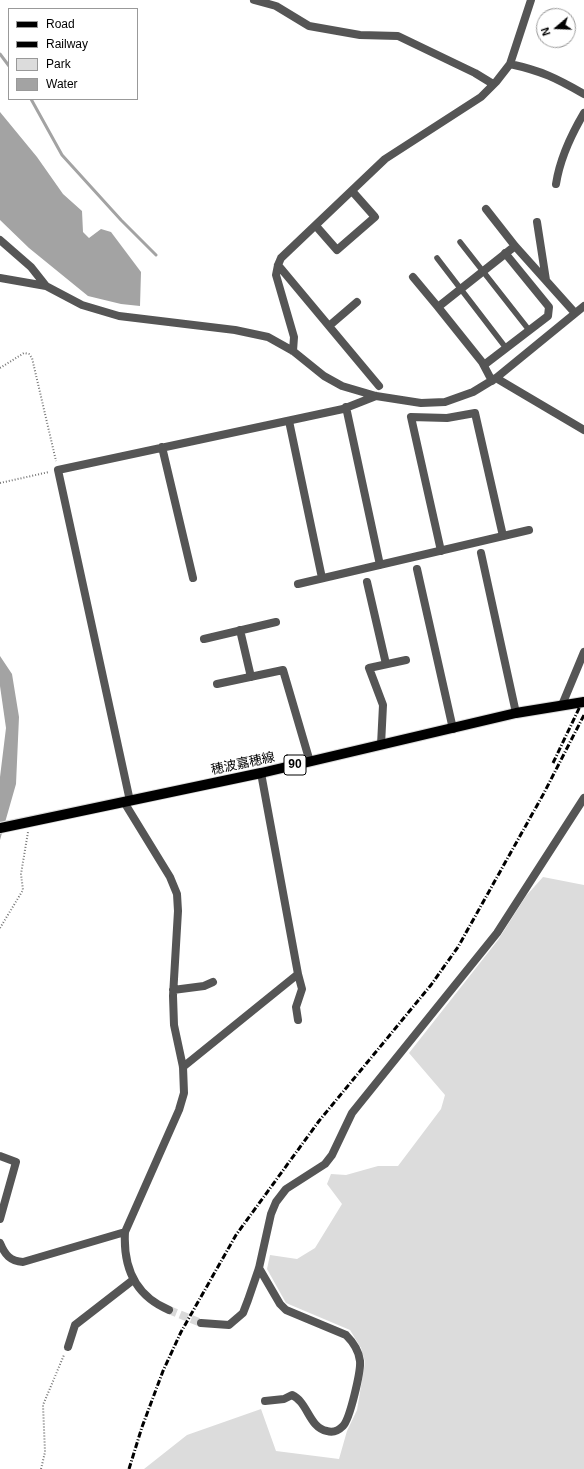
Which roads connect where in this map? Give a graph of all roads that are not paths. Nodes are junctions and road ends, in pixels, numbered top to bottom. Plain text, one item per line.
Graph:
1 (254, 0) edge
2 (532, 0) edge
3 (510, 64) junction
4 (493, 84) junction
5 (584, 94) edge
6 (584, 113) edge
7 (556, 184) dead end
8 (352, 191) junction
9 (486, 209) dead end
10 (537, 222) dead end
11 (316, 226) junction
12 (0, 240) edge
13 (460, 242) dead end
14 (515, 246) junction
15 (505, 254) junction
16 (437, 258) dead end
17 (278, 265) junction
18 (483, 271) junction
19 (413, 277) dead end
20 (0, 278) edge
21 (546, 280) junction
22 (46, 286) junction
23 (461, 288) junction
24 (357, 302) dead end
25 (584, 306) edge
26 (438, 307) junction
27 (575, 314) junction
28 (329, 326) junction
29 (529, 330) junction
30 (506, 348) junction
31 (293, 351) junction
32 (484, 365) junction
33 (494, 379) junction
34 (379, 386) dead end
35 (376, 396) junction
36 (346, 407) junction
37 (289, 421) junction
38 (584, 430) edge
39 (162, 447) junction
40 (529, 530) dead end
41 (503, 536) junction
42 (441, 551) junction
43 (481, 553) dead end
44 (380, 565) junction
45 (417, 569) dead end
46 (193, 578) dead end
47 (322, 578) junction
48 (368, 582) dead end
49 (298, 584) dead end
50 (276, 622) dead end
51 (240, 630) junction
52 (204, 639) dead end
53 (584, 652) edge
54 (406, 660) dead end
55 (386, 664) junction
56 (251, 677) junction
57 (216, 684) dead end
58 (584, 702) edge
59 (562, 705) junction
60 (516, 713) junction
61 (453, 729) junction
62 (381, 745) junction
63 (310, 762) junction
64 (261, 773) junction
65 (584, 798) edge
66 (127, 802) junction
67 (3, 827) edge
68 (298, 974) junction
69 (213, 982) dead end
70 (173, 990) junction
71 (298, 1020) dead end
72 (183, 1067) junction
73 (0, 1156) edge
74 (3, 1194) edge
75 (0, 1219) edge
76 (125, 1232) junction
77 (0, 1243) edge
78 (259, 1268) junction
79 (133, 1280) junction
80 (170, 1310) tunnel mouth
81 (201, 1323) tunnel mouth
82 (68, 1347) road end
83 (265, 1401) dead end

1 - 4 street
2 - 3 street
3 - 4 street
3 - 5 street
4 - 8 street
6 - 7 street
8 - 11 street
8 - 11 street
9 - 14 street
10 - 21 street
11 - 17 street
12 - 22 street
13 - 18 lane
14 - 15 street
14 - 21 street
15 - 18 street
15 - 29 street
16 - 23 lane
17 - 28 street
17 - 31 street
18 - 23 street
18 - 29 lane
19 - 26 street
20 - 22 street
21 - 27 street
22 - 31 street
23 - 26 street
23 - 30 lane
24 - 28 street
25 - 27 street
26 - 32 street
27 - 33 street
28 - 34 street
29 - 30 street
30 - 32 street
31 - 35 street
32 - 33 street
33 - 35 street
33 - 38 street
35 - 36 street
36 - 37 street
36 - 44 street
37 - 39 street
37 - 47 street
39 - 46 street
39 - 66 street
40 - 41 street
41 - 42 street
41 - 42 street
42 - 44 street
43 - 60 street
44 - 47 street
45 - 61 street
47 - 49 street
48 - 55 street
50 - 51 street
51 - 52 street
51 - 56 street
53 - 59 street
54 - 55 street
55 - 62 street
56 - 57 street
56 - 63 street
58 - 59 main road, 穂波嘉穂線 / 90
59 - 60 main road, 穂波嘉穂線 / 90
60 - 61 main road, 穂波嘉穂線 / 90
61 - 62 main road, 穂波嘉穂線 / 90
62 - 63 main road, 穂波嘉穂線 / 90
63 - 64 main road, 穂波嘉穂線 / 90
64 - 66 main road, 穂波嘉穂線 / 90
64 - 68 street
65 - 78 street
66 - 67 main road, 穂波嘉穂線 / 90
66 - 70 street
68 - 71 street
68 - 72 street
69 - 70 street
70 - 72 street
72 - 76 street
73 - 74 street
74 - 75 street
76 - 77 street
76 - 79 street
78 - 81 street
78 - 83 street
79 - 80 street
79 - 82 street

